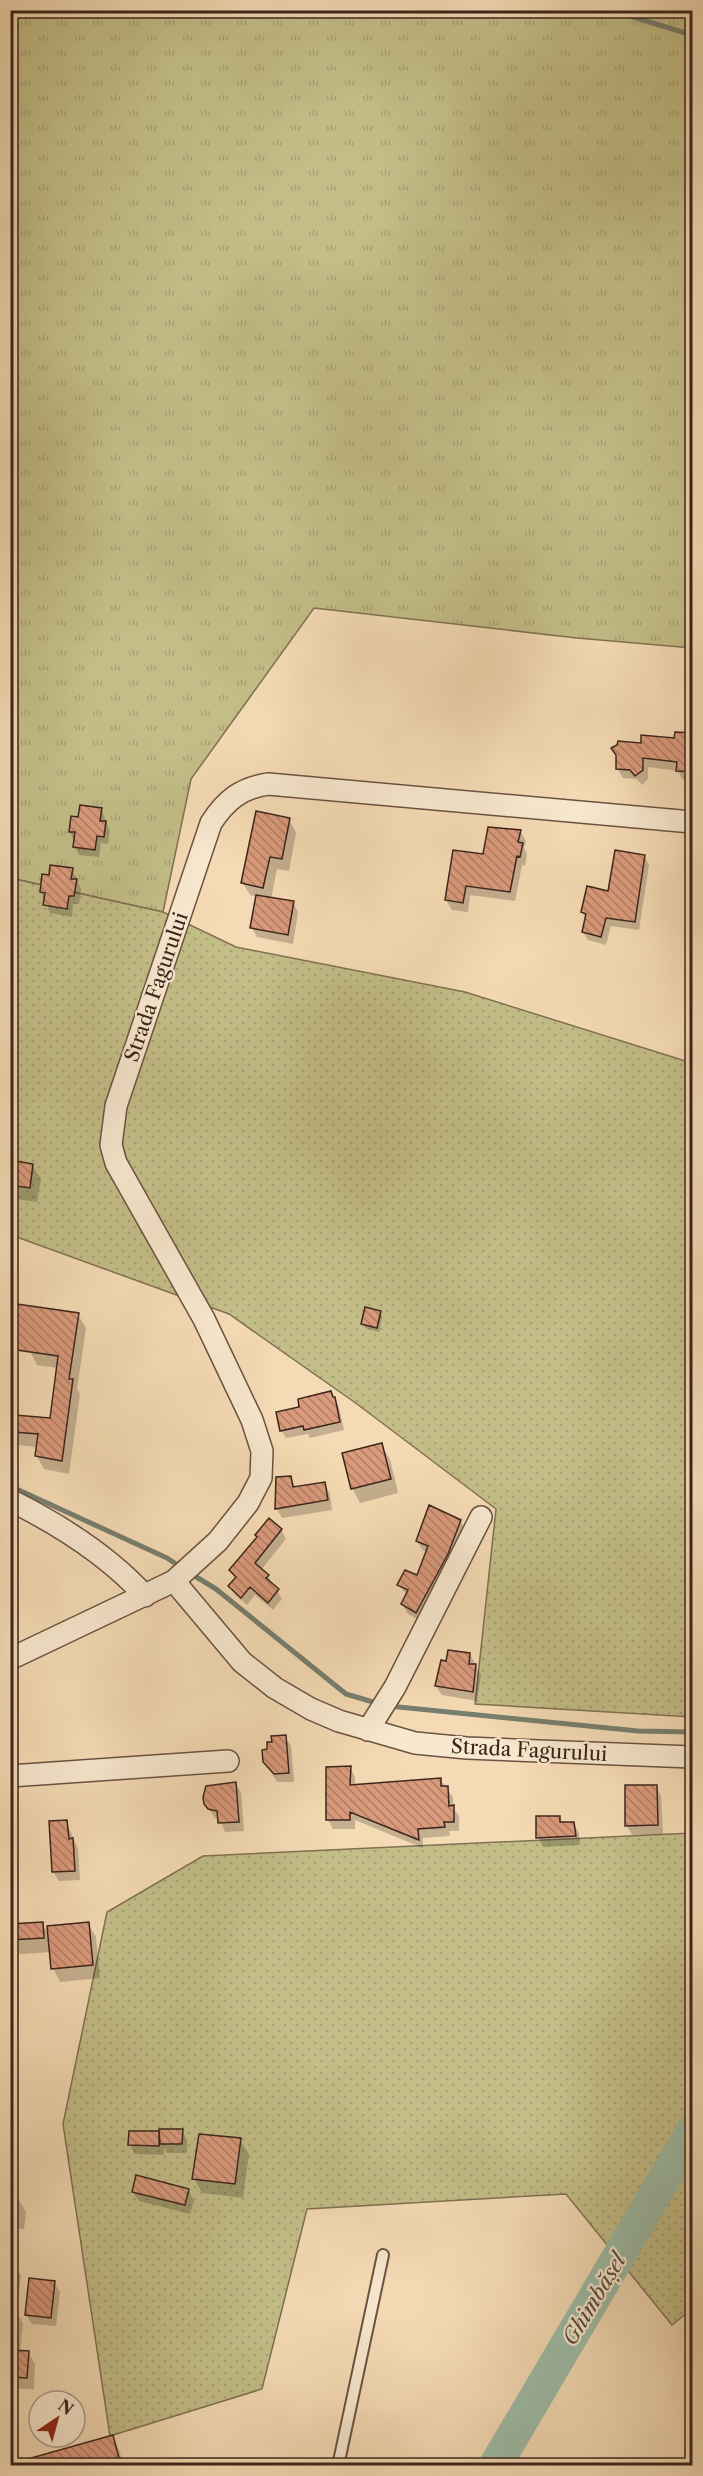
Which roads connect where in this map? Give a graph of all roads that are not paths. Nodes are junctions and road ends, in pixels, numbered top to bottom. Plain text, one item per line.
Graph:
1 (693, 822) edge
2 (10, 1500) edge
3 (481, 1517) dead end
4 (182, 1574) junction
5 (145, 1596) junction
6 (10, 1659) edge
7 (379, 1713) junction
8 (693, 1757) edge
9 (228, 1761) dead end
10 (10, 1776) edge
11 (383, 2255) dead end
12 (338, 2466) edge

1 - 4 street, Strada Fagurului
2 - 5 street
3 - 7 street
4 - 5 street, Strada Fagurului
4 - 7 street, Strada Fagurului
5 - 6 street, Strada Fagurului
7 - 8 street, Strada Fagurului
9 - 10 street
11 - 12 lane

